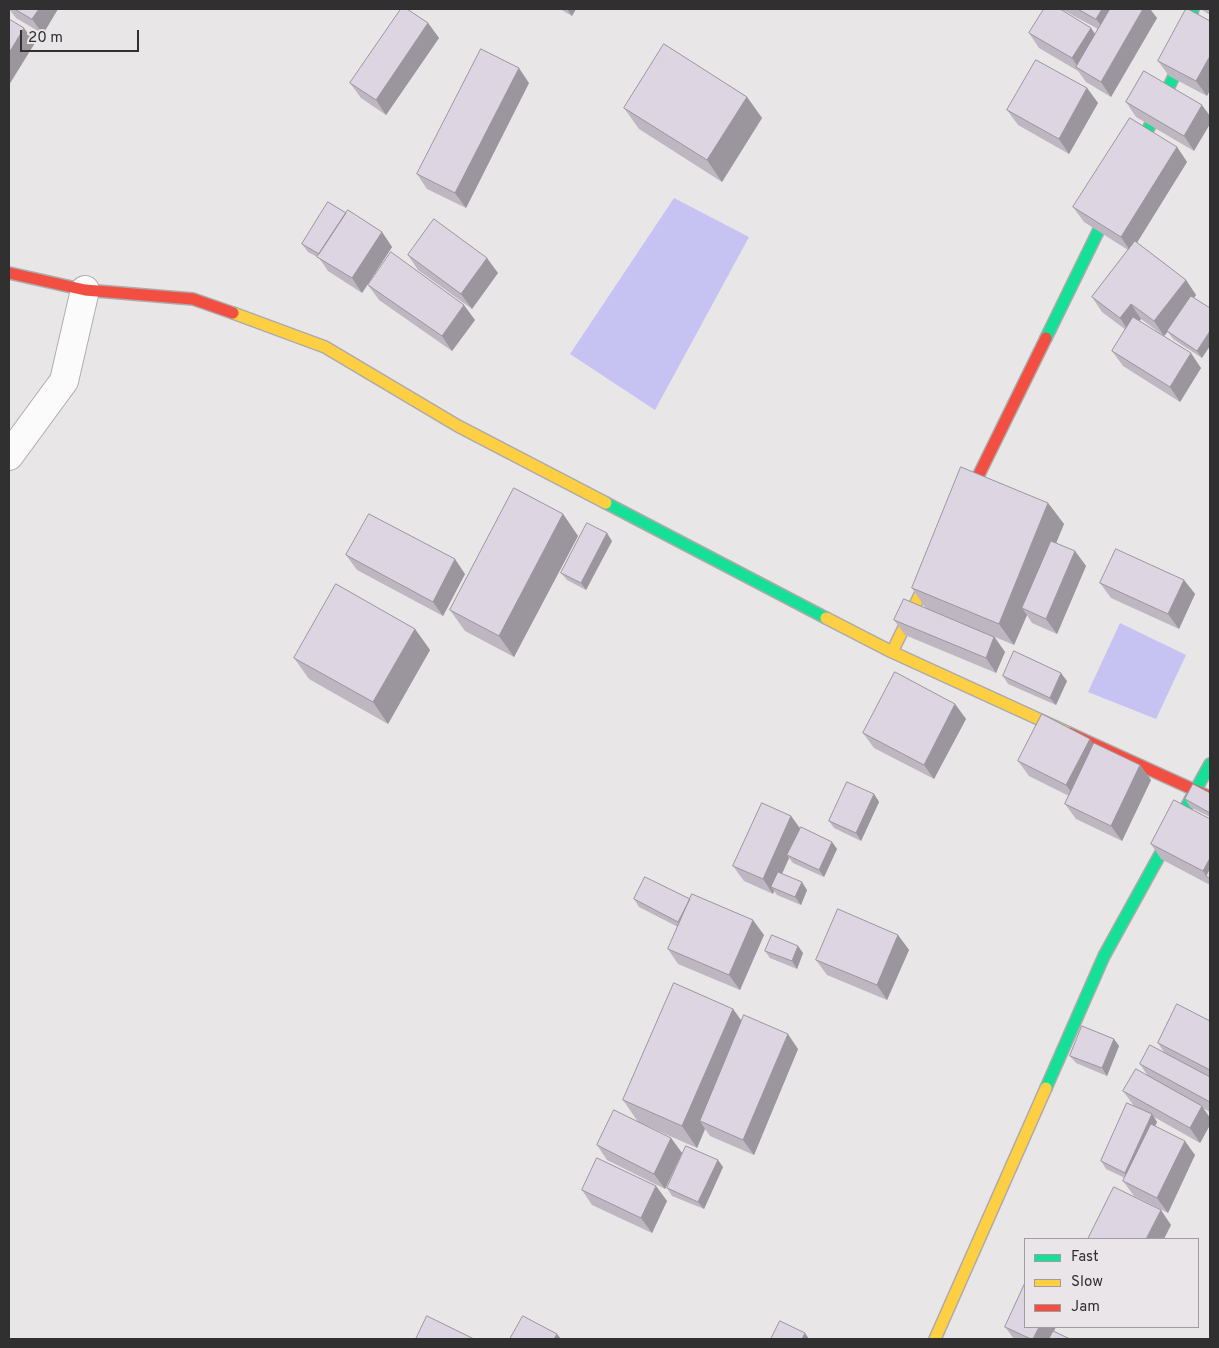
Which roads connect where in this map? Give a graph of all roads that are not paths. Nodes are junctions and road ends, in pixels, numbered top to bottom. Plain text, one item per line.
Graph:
1 (1193, 9) edge
2 (9, 273) edge
3 (85, 290) junction
4 (9, 456) edge
5 (957, 519) edge
6 (940, 555) edge
7 (892, 652) junction
8 (1210, 764) edge
9 (1196, 789) junction
10 (1210, 797) edge
11 (935, 1339) edge

1 - 5 street
2 - 3 street
3 - 4 street
3 - 7 street
6 - 7 street
7 - 9 street
8 - 9 street
9 - 10 street
9 - 11 street

